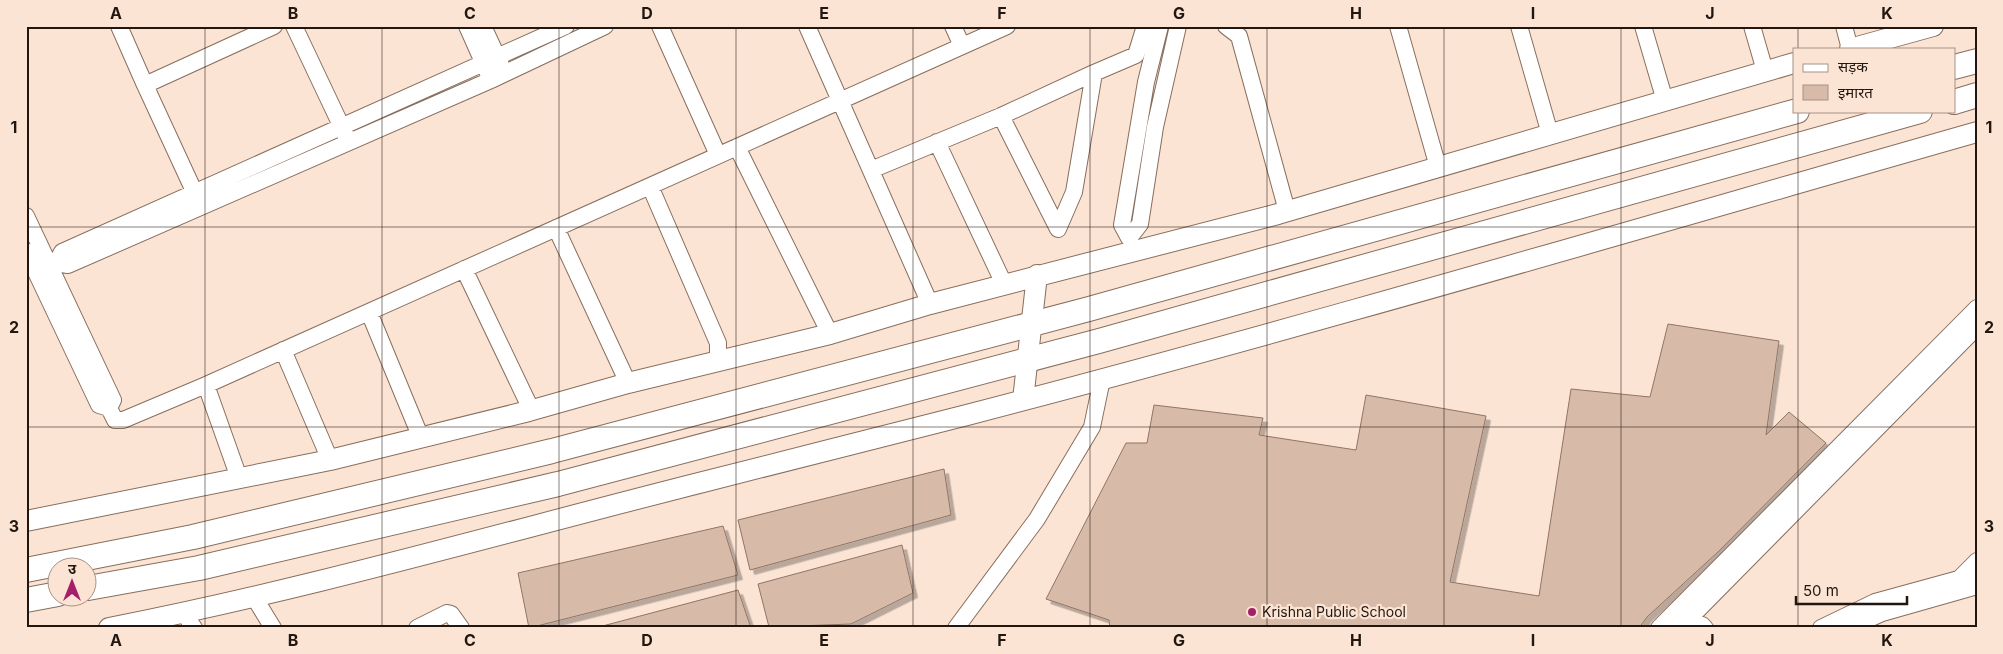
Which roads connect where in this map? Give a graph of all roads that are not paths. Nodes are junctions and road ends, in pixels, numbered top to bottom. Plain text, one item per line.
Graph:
1 (118, 26) edge
2 (274, 26) edge
3 (294, 26) edge
4 (467, 26) edge
5 (484, 26) edge
6 (566, 26) edge
7 (604, 26) edge
8 (807, 26) edge
9 (953, 26) edge
10 (1006, 26) edge
11 (1145, 26) edge
12 (1160, 26) edge
13 (1178, 26) edge
14 (1226, 26) edge
15 (1398, 26) edge
16 (1519, 26) edge
17 (1643, 26) edge
18 (1752, 26) edge
19 (1844, 26) edge
20 (1933, 26) edge
21 (661, 27) edge
22 (962, 46) junction
23 (1850, 48) edge
24 (1854, 48) edge
25 (490, 60) junction
26 (1977, 61) edge
27 (1793, 64) edge
28 (1956, 66) edge
29 (1765, 71) junction
30 (1094, 73) junction
31 (498, 77) junction
32 (145, 85) junction
33 (1977, 95) edge
34 (840, 100) junction
35 (1664, 100) junction
36 (1956, 101) edge
37 (1793, 112) edge
38 (1916, 112) edge
39 (1001, 116) junction
40 (1977, 132) edge
41 (345, 134) junction
42 (1550, 134) junction
43 (937, 142) junction
44 (736, 147) junction
45 (718, 155) junction
46 (1438, 167) junction
47 (871, 170) junction
48 (650, 186) junction
49 (198, 199) junction
50 (1287, 211) junction
51 (27, 218) edge
52 (556, 228) junction
53 (1128, 246) junction
54 (26, 252) edge
55 (53, 264) junction
56 (464, 269) junction
57 (1037, 275) junction
58 (1004, 284) junction
59 (930, 304) junction
60 (1977, 308) edge
61 (370, 312) junction
62 (1033, 324) junction
63 (1977, 327) edge
64 (830, 334) junction
65 (283, 350) junction
66 (1028, 359) junction
67 (718, 361) junction
68 (1102, 379) junction
69 (628, 383) junction
70 (206, 385) junction
71 (1023, 400) junction
72 (109, 408) junction
73 (529, 411) junction
74 (421, 438) junction
75 (330, 460) junction
76 (239, 478) junction
77 (26, 521) edge
78 (1977, 561) edge
79 (26, 570) edge
80 (1977, 574) edge
81 (1966, 585) edge
82 (98, 586) edge
83 (48, 596) edge
84 (254, 597) junction
85 (26, 600) edge
86 (189, 620) edge
87 (1689, 623) edge
88 (109, 628) edge
89 (272, 628) edge
90 (417, 628) edge
91 (461, 628) edge
92 (956, 628) edge
93 (1659, 628) edge
94 (1821, 628) edge
95 (1849, 628) edge

1 - 32 street
2 - 32 street
3 - 41 street
4 - 25 street
5 - 25 street
6 - 25 street
7 - 31 street
8 - 34 street
9 - 22 street
10 - 22 street
11 - 30 street
12 - 53 street
13 - 53 street
14 - 50 street
15 - 46 street
16 - 42 street
17 - 35 street
18 - 29 street
19 - 23 street
20 - 24 street
21 - 45 street
22 - 34 street
25 - 31 street
25 - 41 street
26 - 28 main road
27 - 29 street
29 - 35 street
30 - 39 street
30 - 39 street
31 - 41 street
32 - 49 street
33 - 36 main road
34 - 44 street
34 - 47 street
35 - 42 street
37 - 62 main road
38 - 66 main road
39 - 43 street
40 - 68 street
41 - 49 street
42 - 46 street
43 - 47 street
43 - 58 street
44 - 45 street
44 - 64 street
45 - 48 street
46 - 50 street
47 - 59 street
48 - 52 street
48 - 67 street
49 - 55 street
50 - 53 street
51 - 55 street
52 - 56 street
52 - 69 street
53 - 57 street
54 - 72 street
55 - 72 street
56 - 61 street
56 - 73 street
57 - 58 street
57 - 62 street
58 - 59 street
59 - 64 street
60 - 87 street
61 - 65 street
61 - 74 street
62 - 66 street
62 - 79 main road
63 - 87 street
64 - 67 street
65 - 70 street
65 - 75 street
66 - 71 street
66 - 82 main road
67 - 69 street
68 - 71 street
68 - 92 street
69 - 73 street
70 - 72 street
70 - 76 street
71 - 84 street
73 - 74 street
74 - 75 street
75 - 76 street
76 - 77 street
78 - 81 street
80 - 81 street
81 - 94 street
81 - 95 street
83 - 85 main road
84 - 86 street
84 - 89 street
86 - 88 street
87 - 93 street
90 - 91 street

